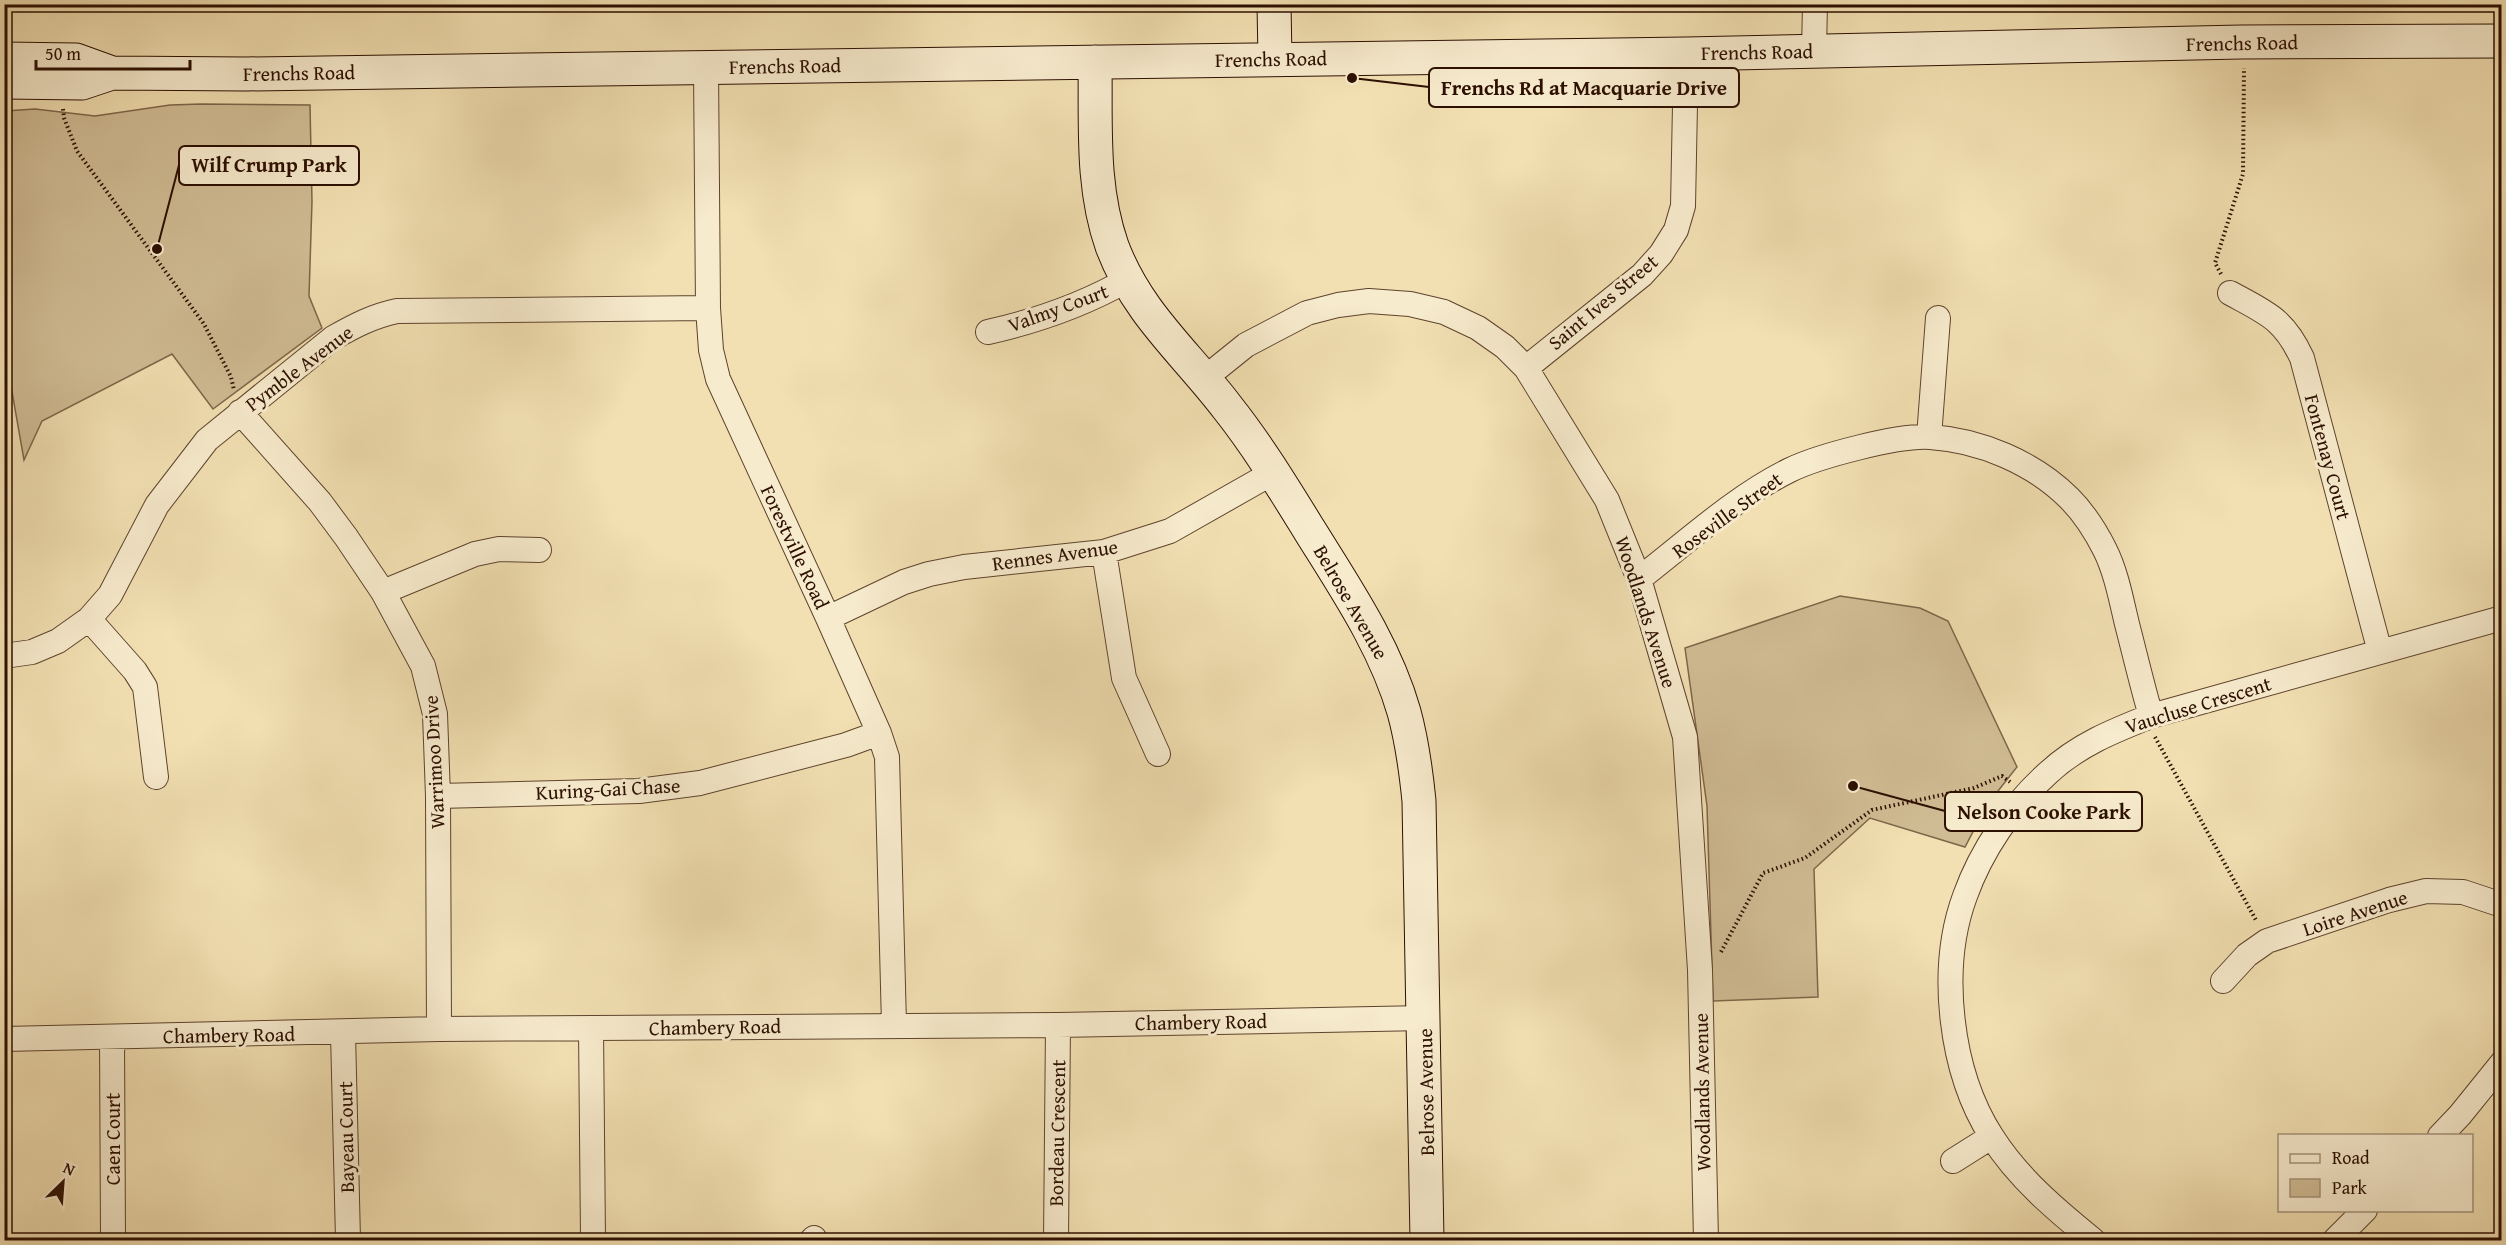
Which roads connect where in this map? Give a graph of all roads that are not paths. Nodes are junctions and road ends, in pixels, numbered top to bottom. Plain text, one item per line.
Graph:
1 (1274, 4) edge
2 (1815, 4) edge
3 (2502, 41) edge
4 (1814, 50) junction
5 (1686, 54) junction
6 (4, 59) edge
7 (1275, 59) junction
8 (1095, 62) junction
9 (706, 67) junction
10 (112, 73) junction
11 (4, 82) edge
12 (1127, 280) junction
13 (2230, 294) road end
14 (708, 308) junction
15 (1938, 318) dead end
16 (988, 332) dead end
17 (1526, 368) junction
18 (1205, 378) junction
19 (240, 412) junction
20 (1929, 437) junction
21 (1274, 472) junction
22 (539, 550) dead end
23 (1104, 552) junction
24 (1639, 579) junction
25 (383, 592) junction
26 (828, 618) junction
27 (2502, 618) edge
28 (89, 619) junction
29 (2380, 652) junction
30 (4, 656) edge
31 (2151, 716) junction
32 (879, 733) junction
33 (1158, 754) dead end
34 (156, 777) dead end
35 (438, 796) junction
36 (2502, 905) edge
37 (2223, 981) dead end
38 (1425, 1018) junction
39 (894, 1025) junction
40 (1058, 1025) junction
41 (591, 1028) junction
42 (440, 1029) junction
43 (343, 1033) junction
44 (112, 1037) junction
45 (4, 1039) edge
46 (2502, 1063) edge
47 (2442, 1134) edge
48 (1991, 1137) junction
49 (1953, 1161) dead end
50 (2363, 1212) edge
51 (113, 1240) edge
52 (348, 1240) edge
53 (593, 1240) edge
54 (1056, 1240) edge
55 (1427, 1240) edge
56 (1706, 1240) edge
57 (2093, 1240) edge
58 (2336, 1240) edge

1 - 7 street
2 - 4 street
3 - 4 street, Frenchs Road
4 - 5 street, Frenchs Road
5 - 7 street, Frenchs Road
5 - 17 street, Saint Ives Street
6 - 10 street, Frenchs Road
7 - 8 street, Frenchs Road
8 - 9 street, Frenchs Road
8 - 12 street, Belrose Avenue
9 - 10 street, Frenchs Road
9 - 14 street, Forestville Road
10 - 11 street, Frenchs Road
12 - 16 street, Valmy Court
12 - 18 street, Belrose Avenue
13 - 29 street, Fontenay Court
14 - 19 street, Pymble Avenue
14 - 26 street, Forestville Road
15 - 20 street
17 - 18 street, Woodlands Avenue
17 - 24 street, Woodlands Avenue
18 - 21 street, Belrose Avenue
19 - 25 street, Warrimoo Drive
19 - 28 street, Pymble Avenue
20 - 24 street, Roseville Street
20 - 31 street, Roseville Street
21 - 23 street, Rennes Avenue
21 - 38 street, Belrose Avenue
22 - 25 street
23 - 26 street, Rennes Avenue
23 - 33 street
24 - 56 street, Woodlands Avenue
25 - 35 street, Warrimoo Drive
26 - 32 street, Forestville Road
27 - 29 street, Vaucluse Crescent
28 - 30 street, Pymble Avenue
28 - 34 street
29 - 31 street, Vaucluse Crescent
31 - 48 street, Vaucluse Crescent
32 - 35 street, Kuring-Gai Chase
32 - 39 street, Forestville Road
35 - 42 street, Warrimoo Drive
36 - 37 street, Loire Avenue
38 - 40 street, Chambery Road
38 - 55 street, Belrose Avenue
39 - 40 street, Chambery Road
39 - 41 street, Chambery Road
40 - 54 street, Bordeau Crescent
41 - 42 street, Chambery Road
41 - 53 street
42 - 43 street, Chambery Road
43 - 44 street, Chambery Road
43 - 52 street, Bayeau Court
44 - 45 street, Chambery Road
44 - 51 street, Caen Court
46 - 47 street
48 - 49 street
48 - 57 street, Vaucluse Crescent
50 - 58 street

